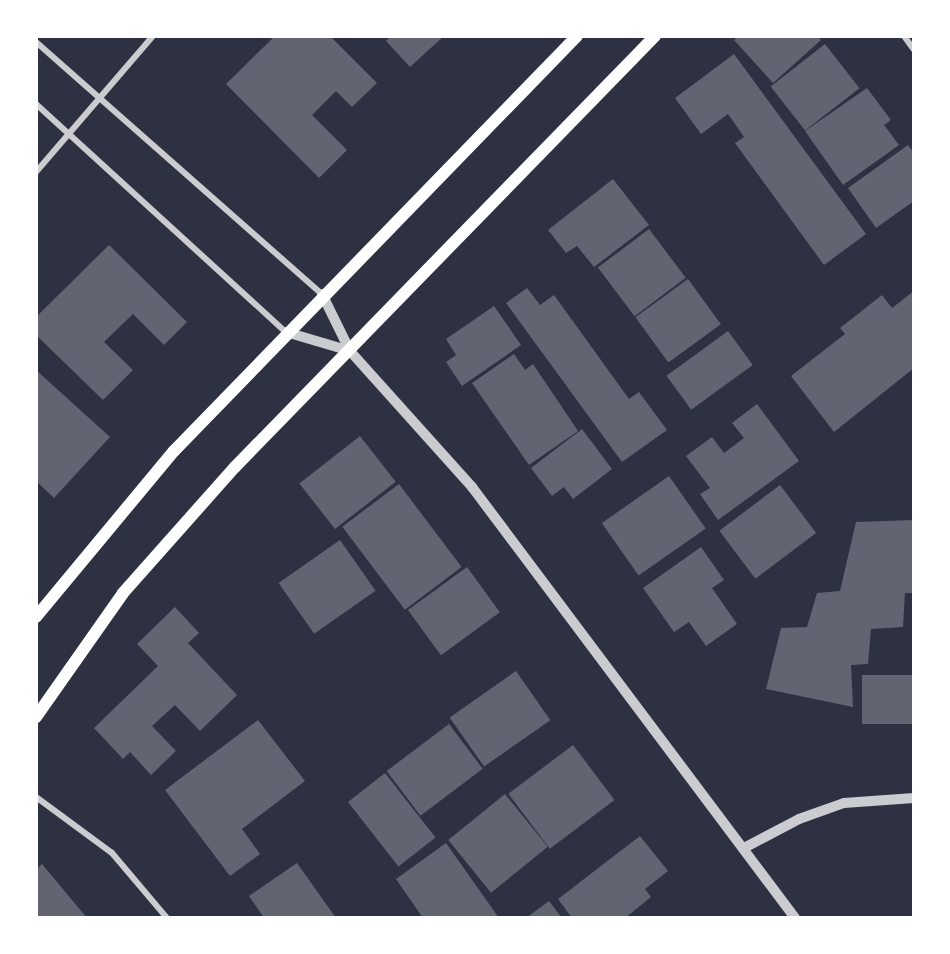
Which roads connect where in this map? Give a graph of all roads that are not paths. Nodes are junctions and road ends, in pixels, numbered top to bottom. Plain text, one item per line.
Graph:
1 (153, 36) edge
2 (578, 36) edge
3 (655, 36) edge
4 (904, 36) edge
5 (36, 42) edge
6 (914, 50) edge
7 (95, 97) junction
8 (36, 104) edge
9 (67, 133) junction
10 (36, 172) edge
11 (322, 294) junction
12 (286, 332) junction
13 (350, 351) junction
14 (36, 617) edge
15 (36, 717) edge
16 (36, 796) edge
17 (914, 798) edge
18 (744, 848) junction
19 (167, 918) edge
20 (795, 918) edge

1 - 7 street
2 - 11 main road
3 - 13 main road
4 - 6 street
5 - 7 street
7 - 9 street
7 - 11 street
8 - 9 street
9 - 10 street
9 - 12 street
11 - 12 main road
11 - 13 street
12 - 13 street
12 - 14 main road
13 - 15 main road
13 - 18 street
16 - 19 street
17 - 18 street
18 - 20 street

